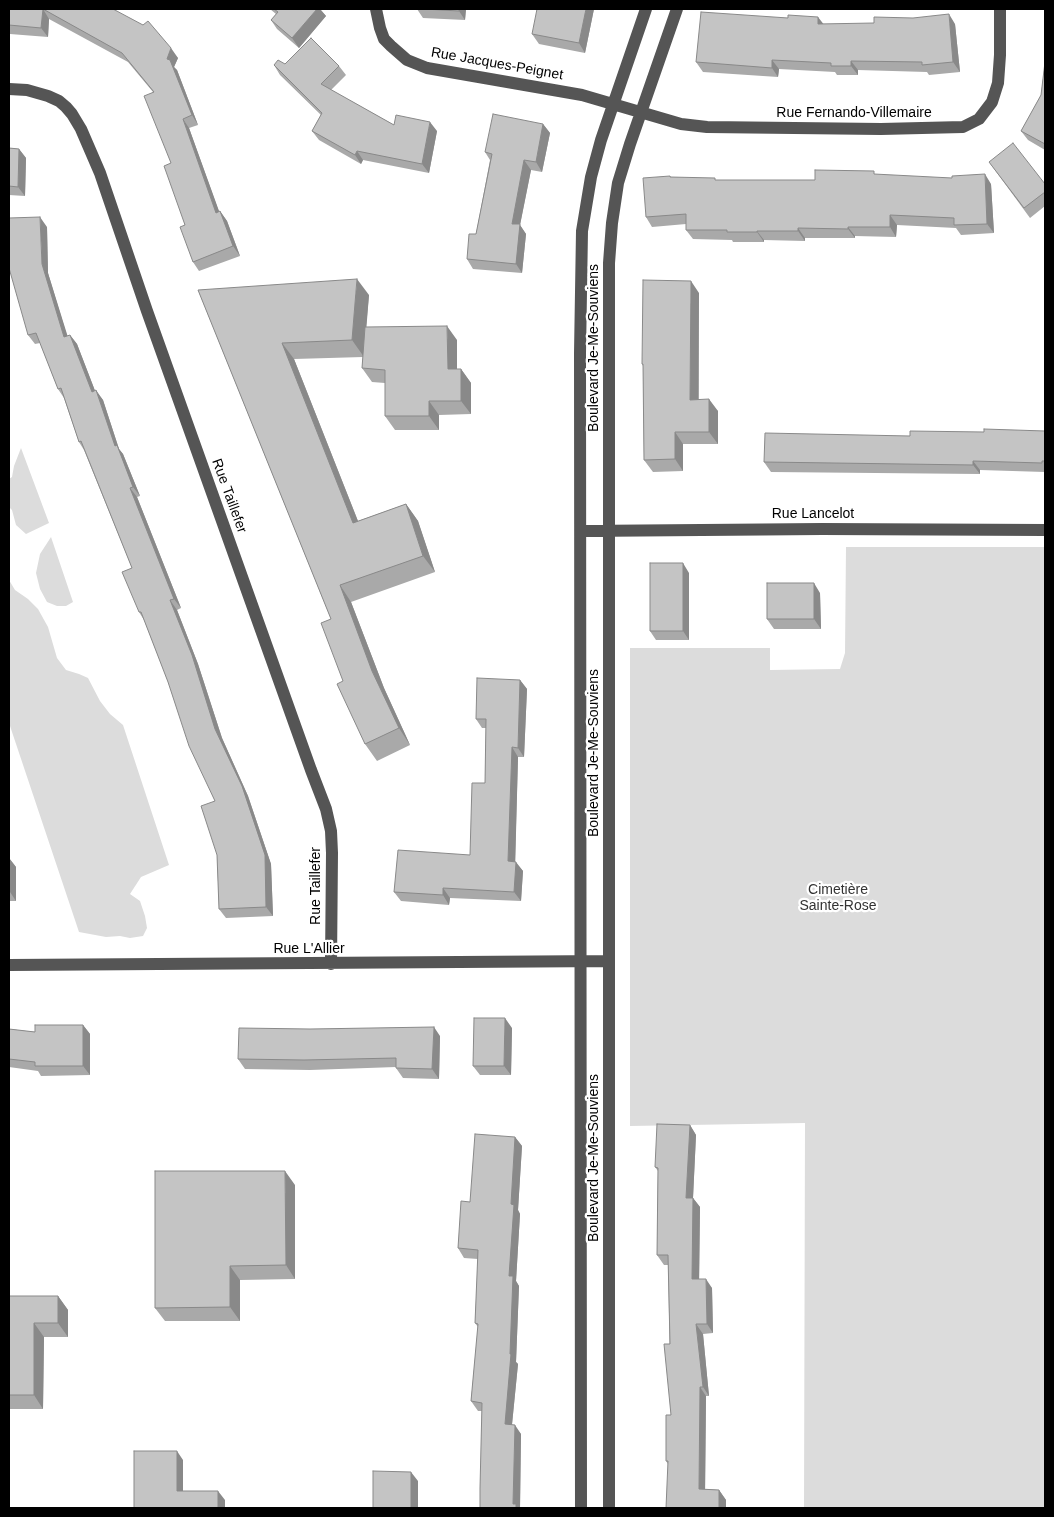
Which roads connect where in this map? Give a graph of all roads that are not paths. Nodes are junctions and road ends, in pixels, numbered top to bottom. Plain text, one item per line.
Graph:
1 (376, 9) edge
2 (646, 9) edge
3 (677, 9) edge
4 (1000, 9) edge
5 (9, 89) edge
6 (614, 103) junction
7 (641, 112) junction
8 (609, 530) junction
9 (1045, 530) edge
10 (581, 531) junction
11 (609, 961) junction
12 (580, 962) junction
13 (331, 964) junction
14 (9, 965) edge
15 (581, 1508) edge
16 (609, 1508) edge

1 - 6 street, Rue Jacques-Peignet
2 - 6 street, Boulevard Je-Me-Souviens
3 - 7 street, Boulevard Je-Me-Souviens
4 - 7 street, Rue Fernando-Villemaire
5 - 13 street, Rue Taillefer
6 - 7 street, Rue Fernando-Villemaire
6 - 10 street, Boulevard Je-Me-Souviens
7 - 8 street, Boulevard Je-Me-Souviens
8 - 9 street, Rue Lancelot
8 - 10 street, Rue Lancelot
8 - 11 street, Boulevard Je-Me-Souviens
10 - 12 street, Boulevard Je-Me-Souviens
11 - 12 street, Rue L'Allier
11 - 16 street, Boulevard Je-Me-Souviens
12 - 13 street, Rue L'Allier
12 - 15 street, Boulevard Je-Me-Souviens
13 - 14 street, Rue L'Allier

